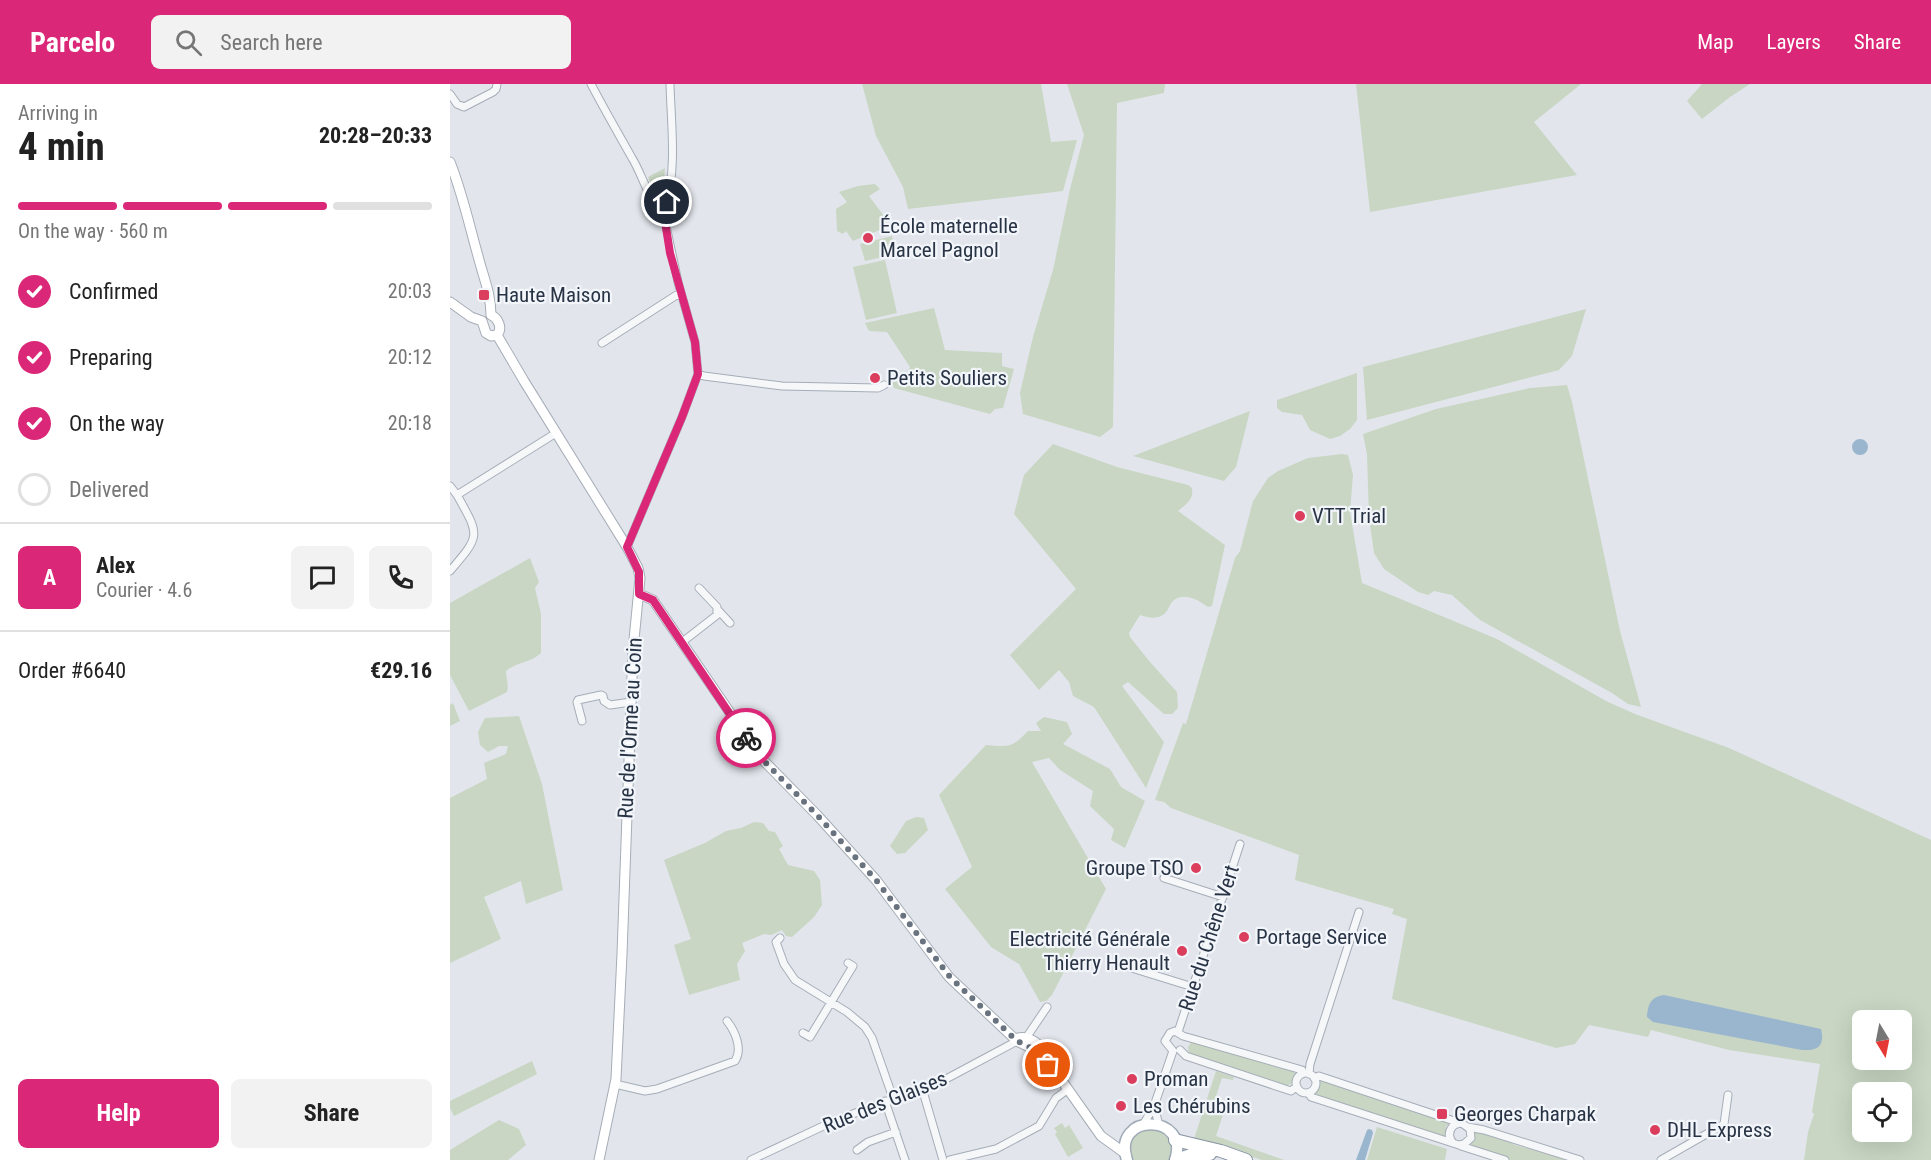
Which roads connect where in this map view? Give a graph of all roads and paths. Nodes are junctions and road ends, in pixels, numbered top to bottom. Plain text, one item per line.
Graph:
1 (497, 84) edge
2 (591, 84) edge
3 (670, 84) edge
4 (450, 94) edge
5 (450, 162) edge
6 (662, 206) junction
7 (681, 293) junction
8 (450, 302) edge
9 (491, 315) junction
10 (482, 321) junction
11 (497, 335) junction
12 (602, 343) dead end
13 (698, 374) junction
14 (884, 385) dead end
15 (556, 433) junction
16 (450, 486) edge
17 (457, 495) junction
18 (627, 547) junction
19 (450, 571) edge
20 (699, 588) dead end
21 (639, 594) junction
22 (718, 610) junction
23 (730, 623) dead end
24 (681, 643) junction
25 (631, 702) junction
26 (582, 722) dead end
27 (1240, 844) dead end
28 (1164, 878) dead end
29 (1223, 897) junction
30 (1359, 912) dead end
31 (780, 939) dead end
32 (848, 963) dead end
33 (1125, 966) dead end
34 (1193, 987) junction
35 (832, 1004) junction
36 (1047, 1006) dead end
37 (727, 1021) dead end
38 (803, 1033) dead end
39 (1181, 1034) junction
40 (1019, 1039) junction
41 (1177, 1051) junction
42 (1308, 1075) junction
43 (615, 1084) junction
44 (1296, 1087) junction
45 (922, 1088) junction
46 (1067, 1090) junction
47 (1309, 1093) junction
48 (1728, 1095) dead end
49 (893, 1098) junction
50 (885, 1101) junction
51 (1154, 1106) junction
52 (1143, 1125) junction
53 (1159, 1125) junction
54 (1466, 1125) junction
55 (896, 1132) junction
56 (1101, 1136) junction
57 (1128, 1137) junction
58 (1175, 1140) junction
59 (1457, 1145) junction
60 (857, 1150) dead end
61 (1126, 1157) edge
62 (968, 1158) edge
63 (599, 1160) edge
64 (751, 1160) edge
65 (904, 1160) edge
66 (943, 1160) edge
67 (950, 1160) edge
68 (1176, 1160) edge
69 (1232, 1160) edge
70 (1246, 1160) edge
71 (1506, 1160) edge
72 (1580, 1160) edge
73 (1661, 1160) edge

1 - 4 street
2 - 6 street
3 - 6 street
5 - 9 main road
6 - 7 street
7 - 12 street
7 - 13 street
8 - 10 main road
9 - 10 main road
9 - 11 main road
10 - 11 main road
11 - 15 main road, Rue de l'Orme au Coin
13 - 14 street
13 - 18 street
15 - 17 street
15 - 18 main road, Rue de l'Orme au Coin
16 - 17 street
17 - 19 street
18 - 21 main road, Rue de l'Orme au Coin
20 - 22 street
21 - 24 main road
21 - 25 main road, Rue de l'Orme au Coin
22 - 23 street
22 - 24 street
24 - 40 main road
25 - 26 street
25 - 43 main road, Rue de l'Orme au Coin
27 - 29 street, Rue du Chêne Vert
28 - 29 street
29 - 34 street, Rue du Chêne Vert
30 - 42 street
31 - 35 street
32 - 35 street
33 - 34 street
34 - 39 street, Rue du Chêne Vert
35 - 38 street
35 - 49 street
36 - 40 street
37 - 43 street
39 - 41 street
39 - 41 street
39 - 42 street
40 - 45 street, Rue des Glaises
40 - 46 main road
41 - 44 street
41 - 51 street
42 - 44 street
42 - 47 street
42 - 54 street
43 - 63 main road, Rue de l'Orme au Coin
44 - 47 street
45 - 49 street, Rue des Glaises
45 - 66 street
46 - 56 main road
46 - 62 street
47 - 59 street
48 - 73 street
49 - 50 street, Rue des Glaises
50 - 55 street
50 - 64 street, Rue des Glaises
51 - 52 street
51 - 53 street
52 - 53 main road
52 - 57 main road
53 - 58 main road
54 - 59 street
54 - 59 street
54 - 72 street
55 - 60 street
55 - 65 street
56 - 57 main road
56 - 61 main road
57 - 61 main road
58 - 68 main road
58 - 70 highway
59 - 71 street
62 - 67 street
68 - 69 highway

